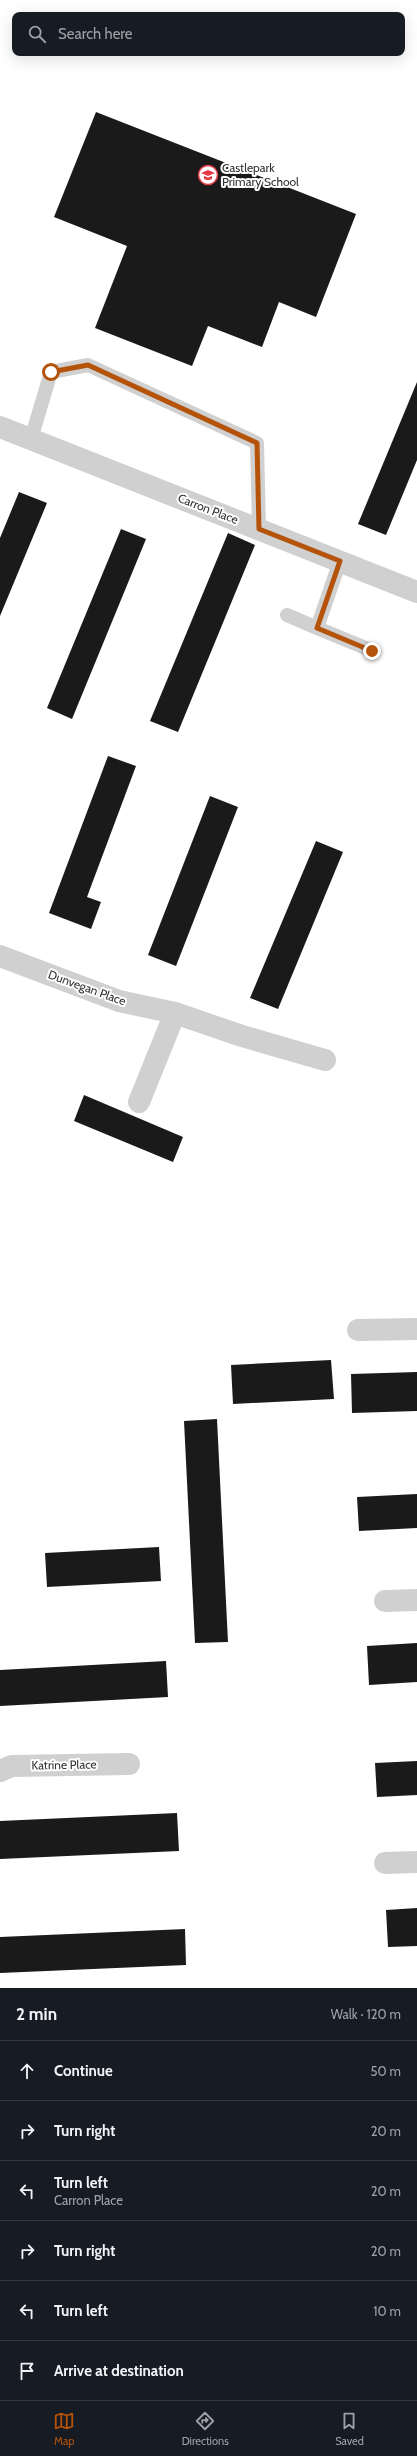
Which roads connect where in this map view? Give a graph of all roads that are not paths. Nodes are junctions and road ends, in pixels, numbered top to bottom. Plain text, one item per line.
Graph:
1 (0, 426) edge
2 (31, 439) junction
3 (259, 529) junction
4 (340, 561) junction
5 (417, 592) edge
6 (287, 615) dead end
7 (317, 628) junction
8 (372, 651) dead end
9 (0, 956) edge
10 (175, 1013) junction
11 (326, 1060) dead end
12 (139, 1102) dead end
13 (417, 1329) edge
14 (358, 1330) dead end
15 (417, 1600) edge
16 (385, 1601) dead end
17 (129, 1764) dead end
18 (0, 1771) edge
19 (417, 1862) edge
20 (385, 1863) dead end

1 - 2 street, Carron Place
2 - 3 street, Carron Place
2 - 3 lane
3 - 4 street, Carron Place
4 - 5 street, Carron Place
4 - 7 lane
6 - 7 lane
7 - 8 lane
9 - 10 street, Dunvegan Place
10 - 11 street, Dunvegan Place
10 - 12 street
13 - 14 street
15 - 16 street
17 - 18 street, Katrine Place
19 - 20 street

